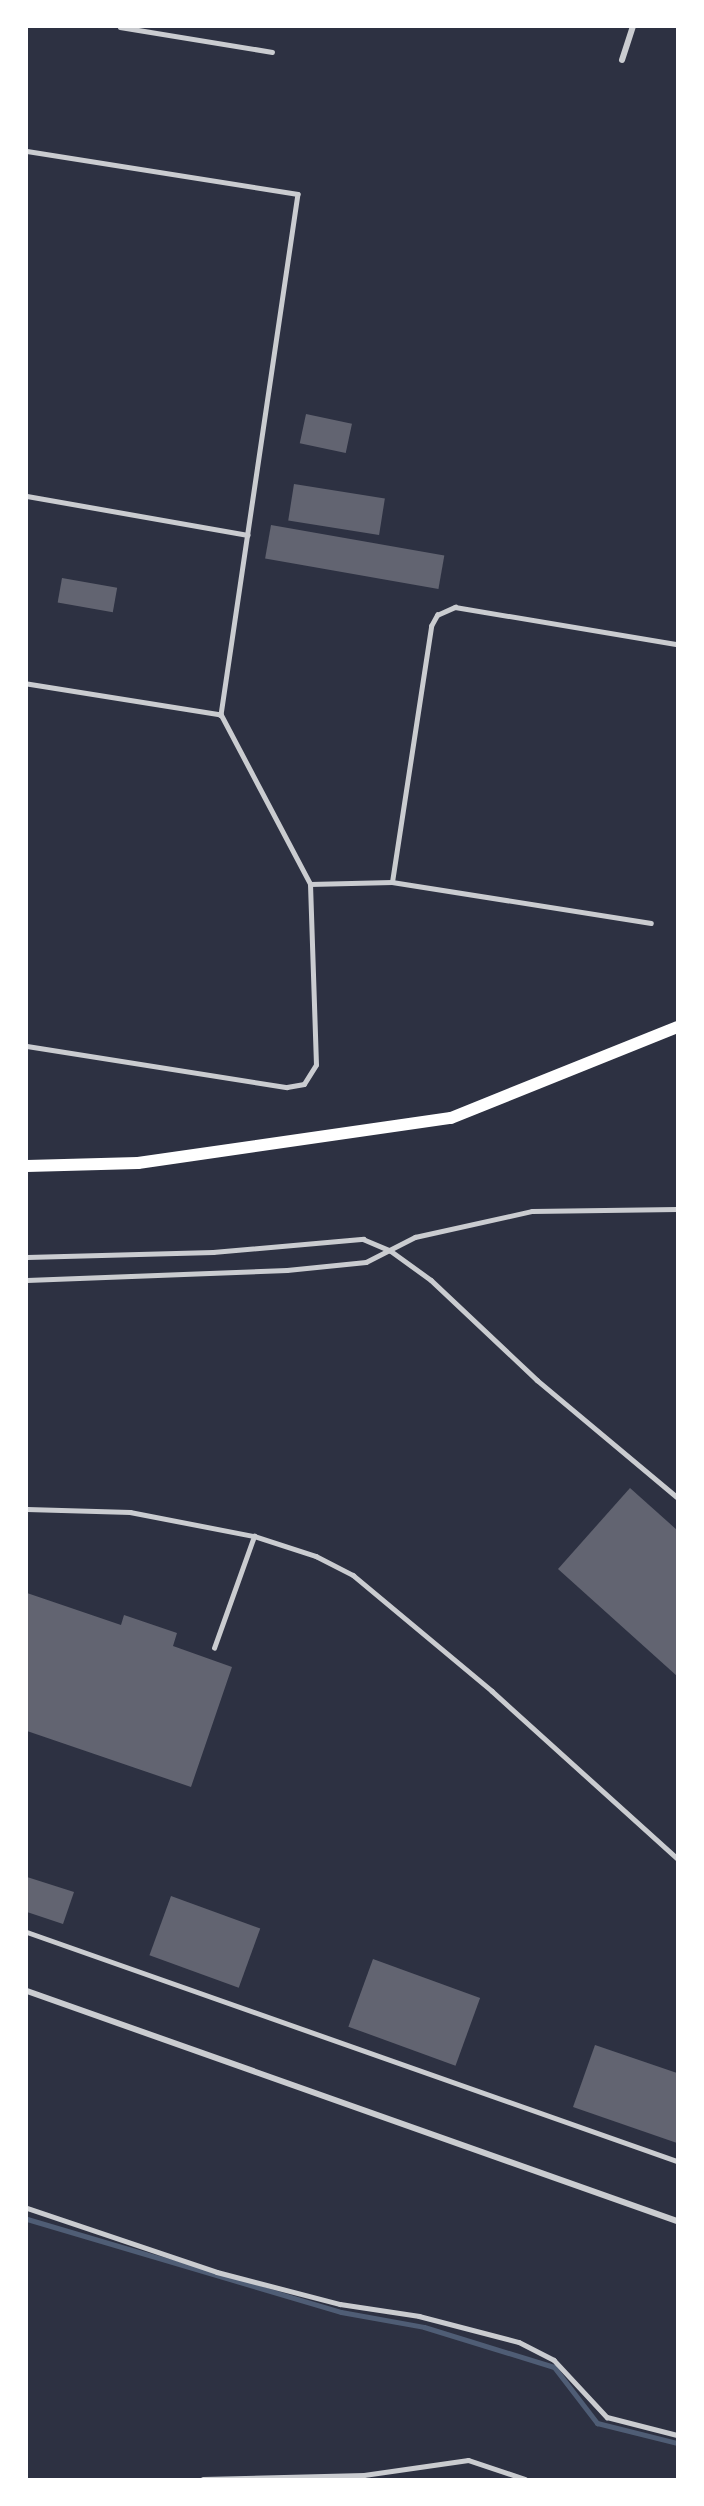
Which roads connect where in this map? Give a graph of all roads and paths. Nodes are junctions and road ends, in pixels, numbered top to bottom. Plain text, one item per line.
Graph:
1 (120, 27) edge
2 (633, 27) edge
3 (272, 52) dead end
4 (622, 60) dead end
5 (27, 151) edge
6 (27, 496) edge
7 (248, 535) junction
8 (677, 644) edge
9 (27, 684) edge
10 (221, 715) junction
11 (392, 882) junction
12 (310, 884) junction
13 (651, 923) dead end
14 (677, 1028) edge
15 (27, 1046) edge
16 (27, 1166) edge
17 (677, 1209) edge
18 (391, 1251) junction
19 (27, 1257) edge
20 (27, 1280) edge
21 (677, 1497) edge
22 (27, 1509) edge
23 (254, 1536) junction
24 (214, 1648) dead end
25 (677, 1858) edge
26 (27, 1932) edge
27 (27, 1991) edge
28 (677, 2161) edge
29 (27, 2208) edge
30 (677, 2221) edge
31 (677, 2435) edge
32 (203, 2479) edge
33 (525, 2479) edge

1 - 3 lane
2 - 4 street
5 - 7 lane
6 - 7 lane
7 - 10 lane
8 - 11 lane
9 - 10 lane
10 - 12 lane
11 - 12 lane
11 - 13 lane
12 - 15 lane
14 - 16 main road
17 - 18 lane
18 - 19 lane
18 - 20 lane
18 - 21 lane
22 - 23 lane
23 - 24 lane
23 - 25 lane
26 - 28 lane
27 - 30 street
29 - 31 lane
32 - 33 lane

